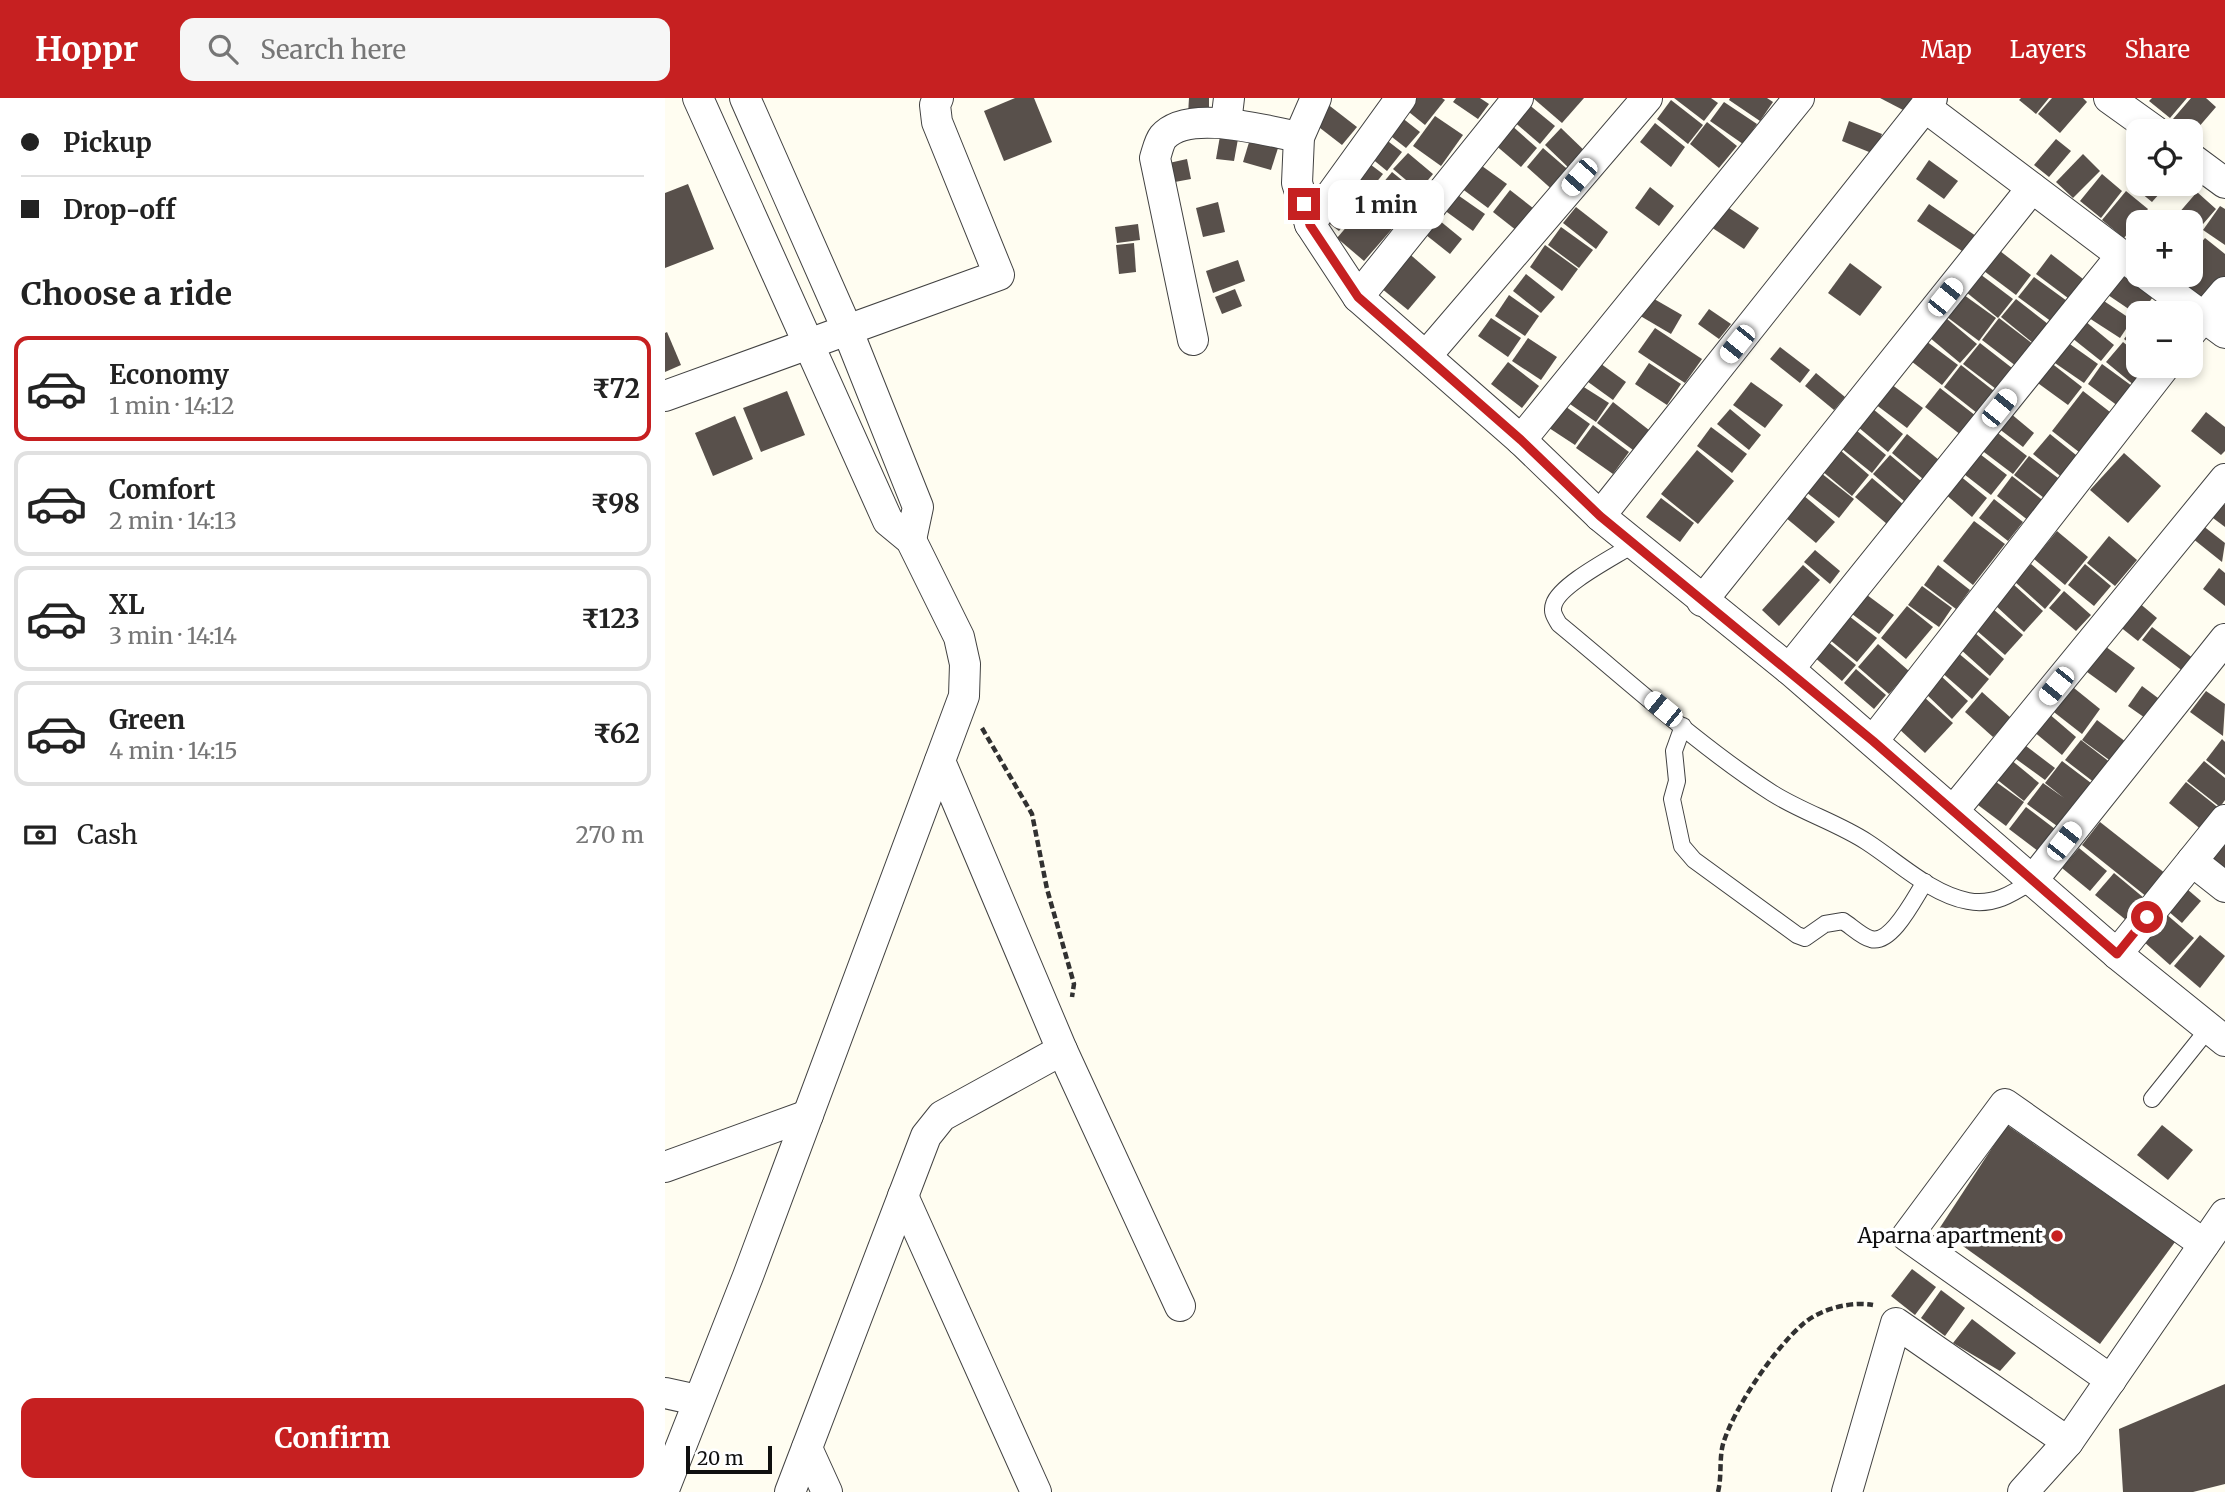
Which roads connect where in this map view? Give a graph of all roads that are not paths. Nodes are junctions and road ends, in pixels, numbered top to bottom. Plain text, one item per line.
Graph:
1 (698, 98) edge
2 (745, 98) edge
3 (938, 98) edge
4 (1316, 98) edge
5 (1401, 98) edge
6 (1518, 98) edge
7 (1647, 98) edge
8 (1799, 98) edge
9 (2109, 98) edge
10 (1929, 103) edge
11 (1228, 110) edge
12 (2138, 119) edge
13 (1300, 137) junction
14 (2203, 167) edge
15 (2225, 183) edge
16 (2032, 188) junction
17 (1310, 225) junction
18 (2126, 259) edge
19 (2126, 267) edge
20 (2160, 287) edge
21 (2225, 292) edge
22 (1358, 297) junction
23 (2206, 328) edge
24 (847, 329) junction
25 (1193, 340) dead end
26 (809, 345) junction
27 (1426, 356) junction
28 (2156, 378) edge
29 (665, 396) edge
30 (1521, 440) junction
31 (2225, 479) edge
32 (1600, 516) junction
33 (911, 540) junction
34 (1635, 544) junction
35 (1702, 601) junction
36 (2225, 639) edge
37 (1789, 669) junction
38 (1683, 726) junction
39 (1873, 741) junction
40 (940, 761) junction
41 (1954, 810) junction
42 (2225, 820) edge
43 (2192, 861) junction
44 (2032, 881) junction
45 (1925, 882) junction
46 (2225, 887) edge
47 (2117, 954) junction
48 (2217, 1034) edge
49 (1062, 1050) junction
50 (2152, 1099) dead end
51 (808, 1115) junction
52 (665, 1167) edge
53 (903, 1195) junction
54 (2225, 1214) edge
55 (2204, 1244) junction
56 (1180, 1306) dead end
57 (2111, 1380) junction
58 (665, 1393) edge
59 (697, 1400) junction
60 (2068, 1442) junction
61 (807, 1447) junction
62 (665, 1488) edge
63 (790, 1492) edge
64 (827, 1492) edge
65 (1036, 1492) edge
66 (1847, 1492) edge
67 (2023, 1492) edge

1 - 26 street
2 - 24 street
3 - 24 street
4 - 13 street
5 - 17 street
6 - 22 street
7 - 27 street
8 - 30 street
9 - 12 street
10 - 16 street
10 - 32 street
11 - 13 street
11 - 25 street
13 - 17 street
14 - 15 street
16 - 18 street
16 - 35 street
17 - 22 street
19 - 37 street
20 - 23 street
21 - 23 street
22 - 27 street
24 - 26 street
24 - 33 street
26 - 29 street
26 - 33 street
27 - 30 street
28 - 39 street
30 - 32 street
31 - 41 street
32 - 34 street
33 - 40 street
34 - 35 street
34 - 38 lane
35 - 37 street
36 - 44 street
37 - 39 street
38 - 45 lane
38 - 45 lane
39 - 41 street
40 - 49 street
40 - 51 street
41 - 44 street
42 - 43 street
43 - 46 street
43 - 47 street
44 - 45 lane
44 - 47 street
47 - 48 street
48 - 50 lane
49 - 53 street
49 - 56 street
51 - 52 street
51 - 59 street
53 - 61 street
53 - 65 street
54 - 55 street
55 - 57 street
55 - 57 street
57 - 60 street
58 - 59 street
59 - 62 street
60 - 66 street
60 - 67 street
61 - 63 street
61 - 64 street

